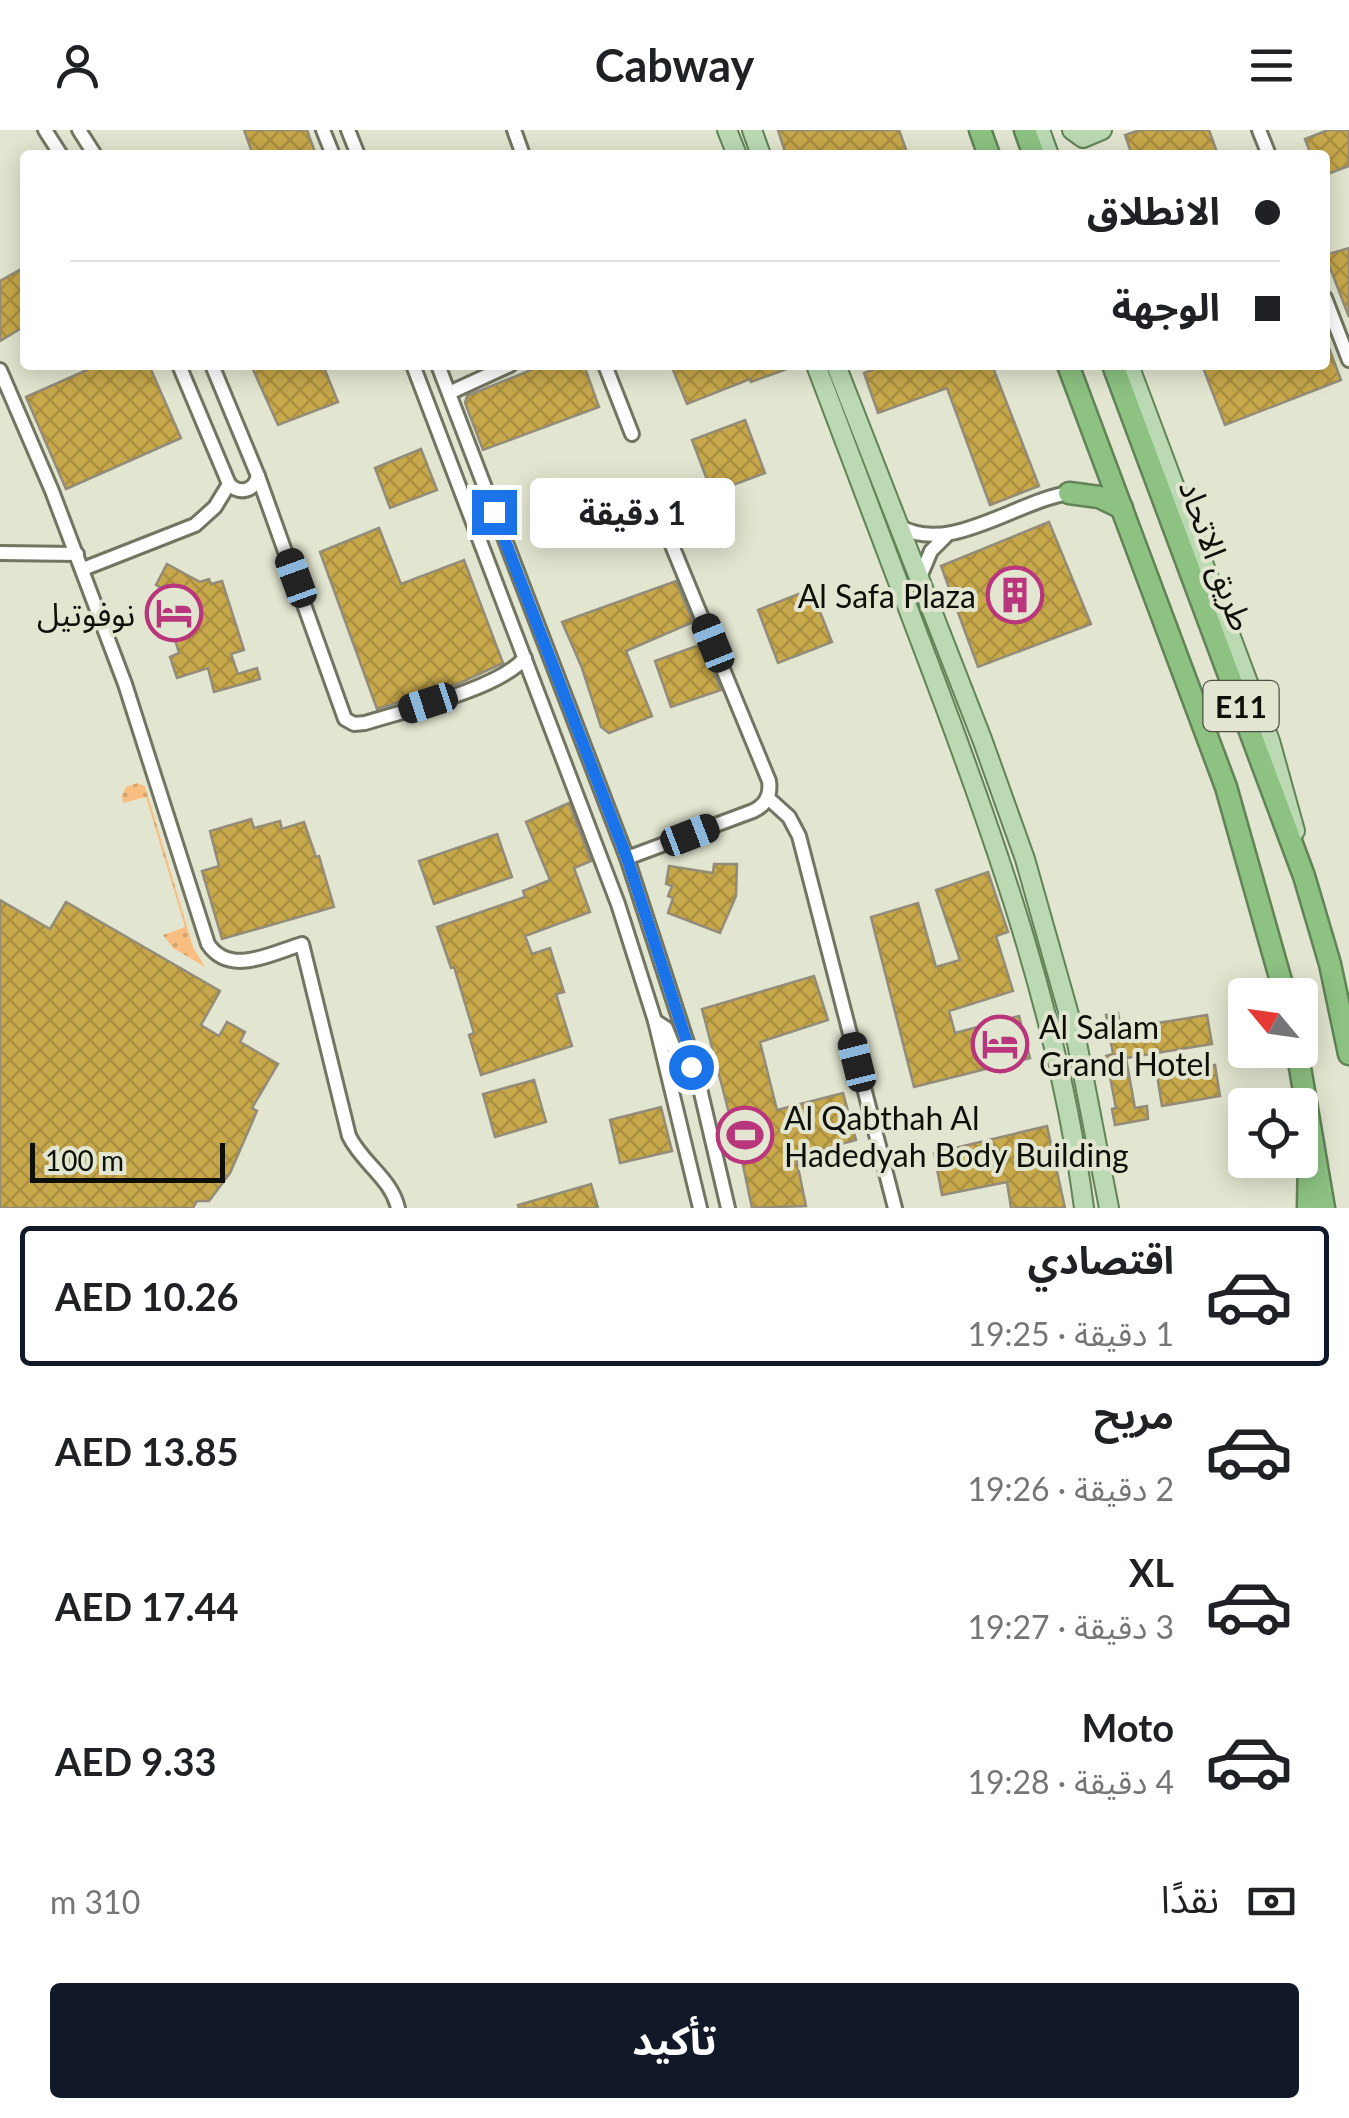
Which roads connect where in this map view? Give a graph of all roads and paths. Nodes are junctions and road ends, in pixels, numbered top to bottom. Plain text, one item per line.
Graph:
1 (1072, 130) edge
2 (1104, 130) edge
3 (1330, 311) edge
4 (1349, 360) edge
5 (0, 370) edge
6 (181, 370) edge
7 (214, 370) edge
8 (415, 370) edge
9 (440, 370) edge
10 (499, 370) edge
11 (607, 370) edge
12 (818, 370) edge
13 (838, 370) edge
14 (1070, 370) edge
15 (1115, 370) edge
16 (1131, 370) edge
17 (448, 393) junction
18 (632, 434) dead end
19 (258, 476) junction
20 (229, 484) junction
21 (1069, 494) joint
22 (1122, 508) junction
23 (896, 524) junction
24 (948, 534) junction
25 (671, 543) dead end
26 (1, 554) edge
27 (80, 561) junction
28 (919, 582) junction
29 (524, 658) junction
30 (768, 798) junction
31 (627, 858) junction
32 (1304, 876) junction
33 (1280, 978) edge
34 (656, 1021) junction
35 (1349, 1054) edge
36 (695, 1067) junction
37 (1318, 1165) edge
38 (1307, 1178) edge
39 (398, 1208) edge
40 (700, 1208) edge
41 (728, 1208) edge
42 (894, 1208) edge
43 (1084, 1208) edge
44 (1109, 1208) edge
45 (1308, 1208) edge
46 (1324, 1208) edge

1 - 2 main road
3 - 4 street
5 - 27 street
6 - 20 street
7 - 19 street
8 - 29 street
9 - 17 street
10 - 17 street
11 - 18 street
12 - 43 main road
13 - 23 main road
14 - 22 highway, E11
15 - 32 highway, طريق الاتحاد / E11
16 - 32 main road
17 - 31 street
19 - 20 street
19 - 29 street
20 - 27 street
21 - 22 highway
21 - 24 street
22 - 33 highway, E11
23 - 24 street
23 - 28 main road
24 - 28 street
25 - 30 street
26 - 27 street
27 - 39 street
28 - 44 main road
29 - 34 street
30 - 31 street
30 - 42 street
31 - 36 street
32 - 35 highway, طريق الاتحاد / E11
34 - 36 street
34 - 40 street
36 - 41 street
37 - 46 highway
38 - 45 highway

